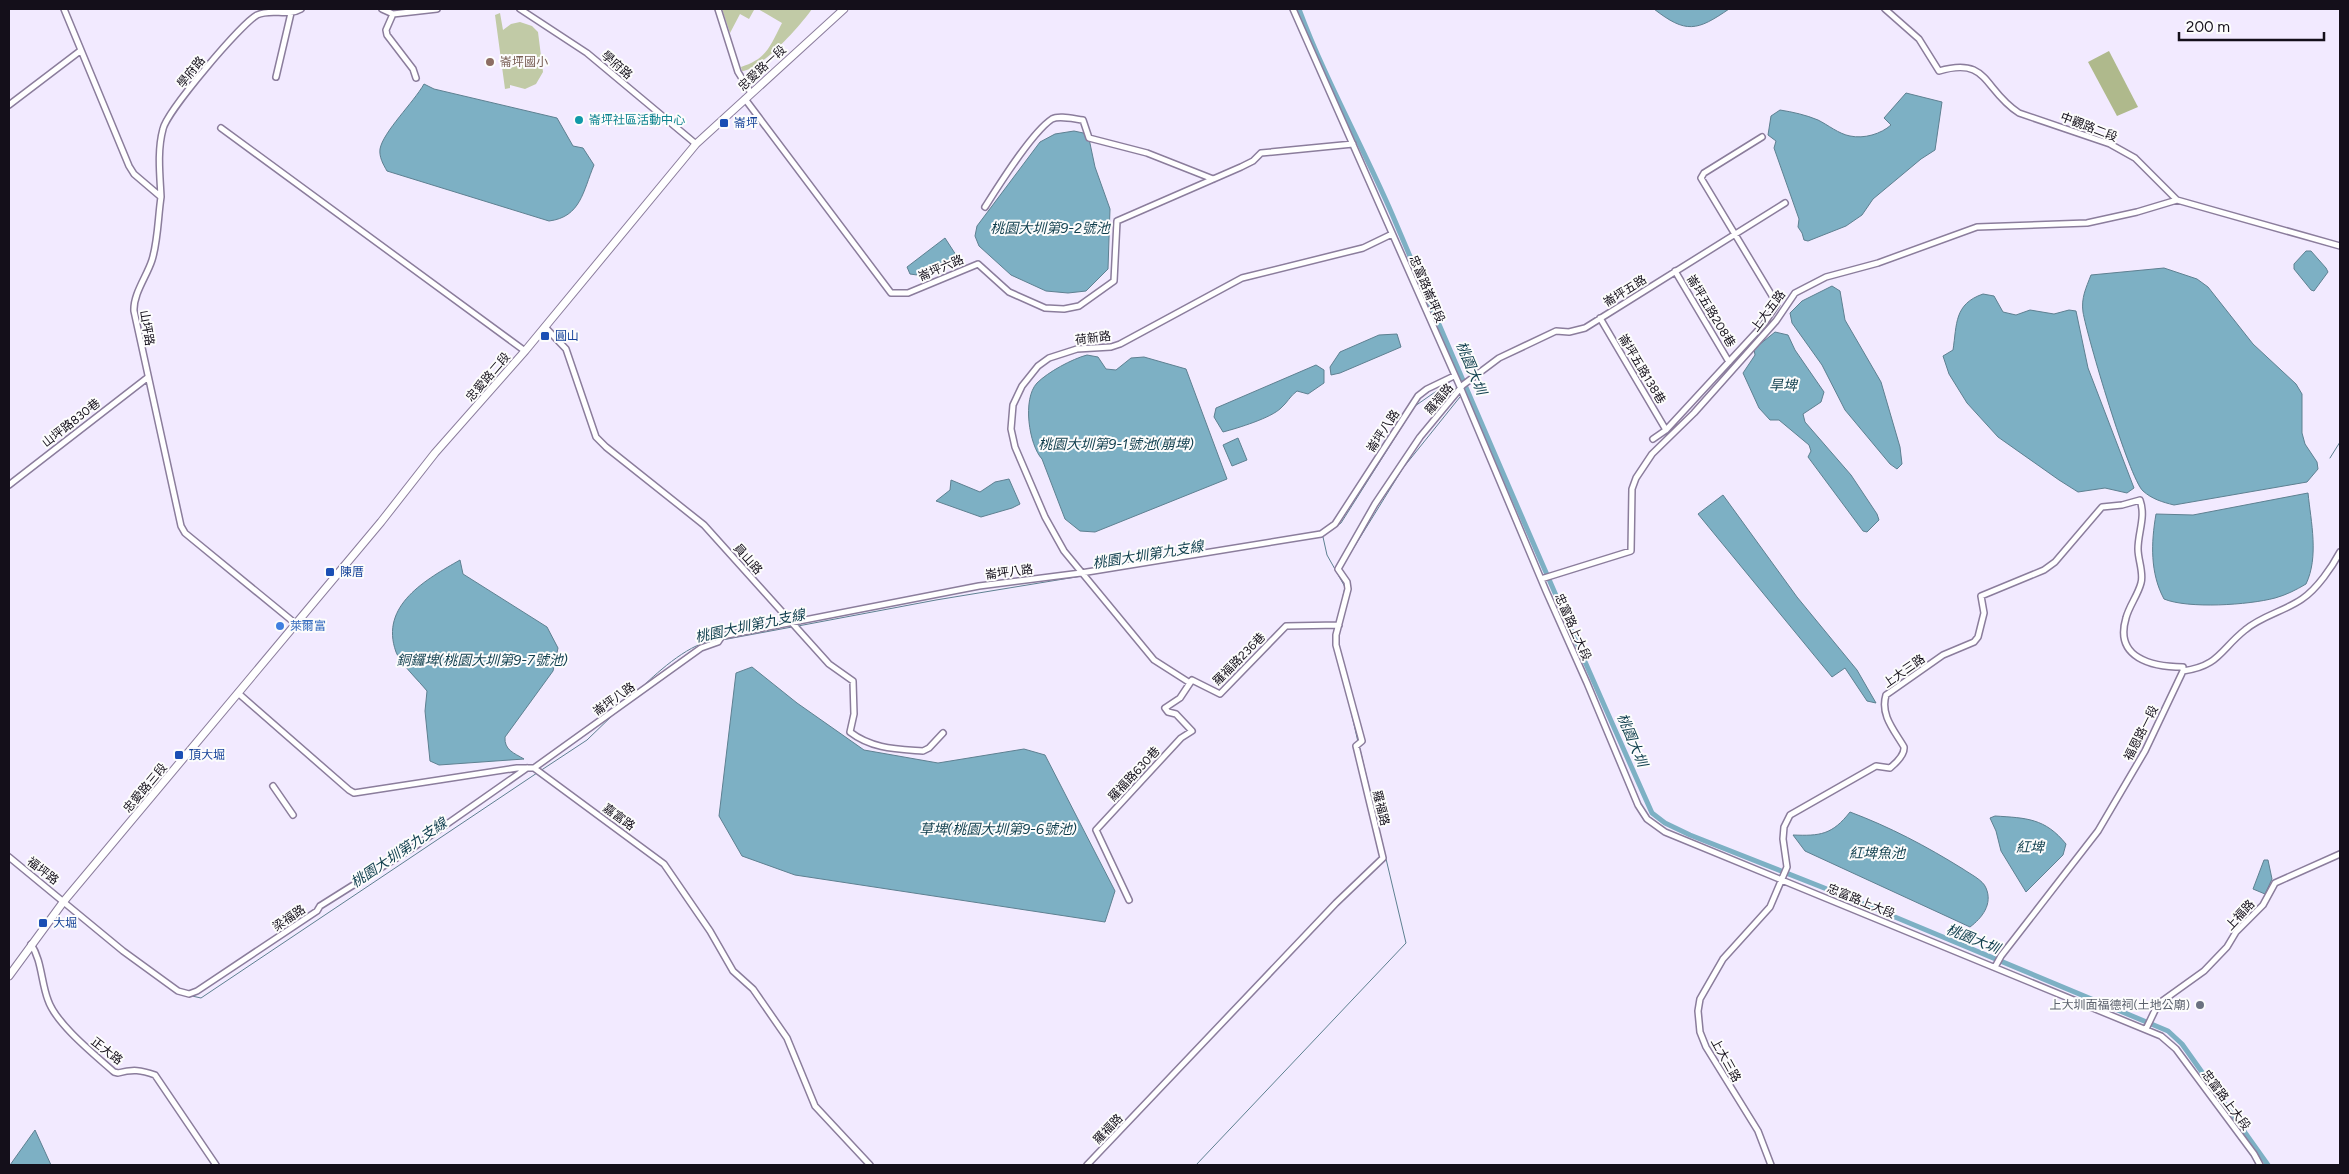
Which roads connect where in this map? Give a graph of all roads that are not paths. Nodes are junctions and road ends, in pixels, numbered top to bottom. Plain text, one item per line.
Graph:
1 (64, 9) edge
2 (300, 9) edge
3 (382, 9) edge
4 (437, 9) edge
5 (520, 9) edge
6 (718, 9) edge
7 (844, 9) edge
8 (1293, 9) edge
9 (1885, 9) edge
10 (291, 13) junction
11 (393, 14) junction
12 (80, 51) junction
13 (276, 77) dead end
14 (416, 78) dead end
15 (751, 93) junction
16 (744, 99) junction
17 (9, 105) edge
18 (221, 128) dead end
19 (1762, 137) dead end
20 (696, 144) junction
21 (1353, 144) junction
22 (1213, 179) junction
23 (161, 198) junction
24 (2177, 200) junction
25 (1785, 203) dead end
26 (985, 206) dead end
27 (1736, 233) junction
28 (1392, 234) junction
29 (2340, 246) edge
30 (1674, 271) junction
31 (1783, 310) junction
32 (1774, 311) junction
33 (1600, 318) junction
34 (545, 326) junction
35 (525, 351) junction
36 (1729, 362) junction
37 (1454, 376) junction
38 (147, 378) junction
39 (1462, 387) junction
40 (1666, 430) junction
41 (1653, 439) dead end
42 (9, 486) edge
43 (2340, 552) edge
44 (1081, 573) junction
45 (1542, 578) junction
46 (793, 623) junction
47 (296, 624) junction
48 (1339, 624) junction
49 (2183, 671) junction
50 (1190, 683) junction
51 (238, 693) junction
52 (943, 733) dead end
53 (527, 767) junction
54 (534, 768) junction
55 (273, 786) dead end
56 (293, 815) dead end
57 (2340, 854) edge
58 (9, 857) edge
59 (1782, 879) junction
60 (1130, 900) dead end
61 (63, 902) junction
62 (31, 944) junction
63 (1996, 965) junction
64 (9, 976) edge
65 (2147, 1027) junction
66 (216, 1165) edge
67 (870, 1165) edge
68 (1087, 1165) edge
69 (1771, 1165) edge
70 (2260, 1165) edge

1 - 12 street
2 - 10 street, 學府路
3 - 11 street
4 - 11 street
5 - 20 street, 學府路
6 - 15 street
7 - 15 main road, 忠愛路一段
8 - 21 street, 忠富路崙坪段
9 - 24 street, 中觀路二段
10 - 13 street
10 - 23 street, 學府路
11 - 14 street
12 - 17 street
12 - 23 street
15 - 16 main road, 忠愛路一段
16 - 20 main road, 忠愛路一段
16 - 22 street, 崙坪六路
18 - 35 street
19 - 27 street
20 - 34 main road, 忠愛路二段
21 - 22 street, 崙坪六路
21 - 28 street, 忠富路崙坪段
22 - 26 street
23 - 38 street, 山坪路
24 - 29 street, 中觀路二段
24 - 31 street, 上大五路
25 - 27 street, 崙坪五路
27 - 30 street, 崙坪五路
27 - 32 street
28 - 37 street, 忠富路崙坪段
28 - 44 street, 荷新路
30 - 33 street, 崙坪五路
30 - 36 street, 崙坪五路208巷
31 - 32 street
31 - 45 street, 上大五路
32 - 36 street
33 - 39 street, 崙坪五路
33 - 40 street, 崙坪五路138巷
34 - 35 main road, 忠愛路二段
34 - 46 street, 員山路
35 - 47 main road, 忠愛路二段
36 - 40 street
37 - 39 street, 忠富路崙坪段
37 - 44 street, 崙坪八路
38 - 42 street, 山坪路830巷
38 - 47 street, 山坪路
39 - 45 street, 忠富路崙坪段
39 - 48 street, 羅福路
40 - 41 street
43 - 49 street
44 - 46 street, 崙坪八路
44 - 50 street, 羅福路236巷
45 - 59 street, 忠富路上大段
46 - 52 street, 員山路
46 - 54 street, 崙坪八路
47 - 51 main road, 忠愛路三段
48 - 50 street, 羅福路236巷
48 - 68 street, 羅福路
49 - 59 street, 上大三路
49 - 63 street, 福恩路一段
50 - 60 street, 羅福路630巷
51 - 53 street, 嘉富路
51 - 61 main road, 忠愛路三段
53 - 54 street, 嘉富路
53 - 61 street, 梁福路
54 - 67 street, 嘉富路
55 - 56 street
57 - 65 street, 上福路
58 - 61 street, 福坪路
59 - 63 street, 忠富路上大段
59 - 69 street, 上大三路
61 - 62 main road, 忠愛路三段
62 - 64 main road, 忠愛路三段
62 - 66 street, 正大路
63 - 65 street, 忠富路上大段
65 - 70 street, 忠富路上大段

